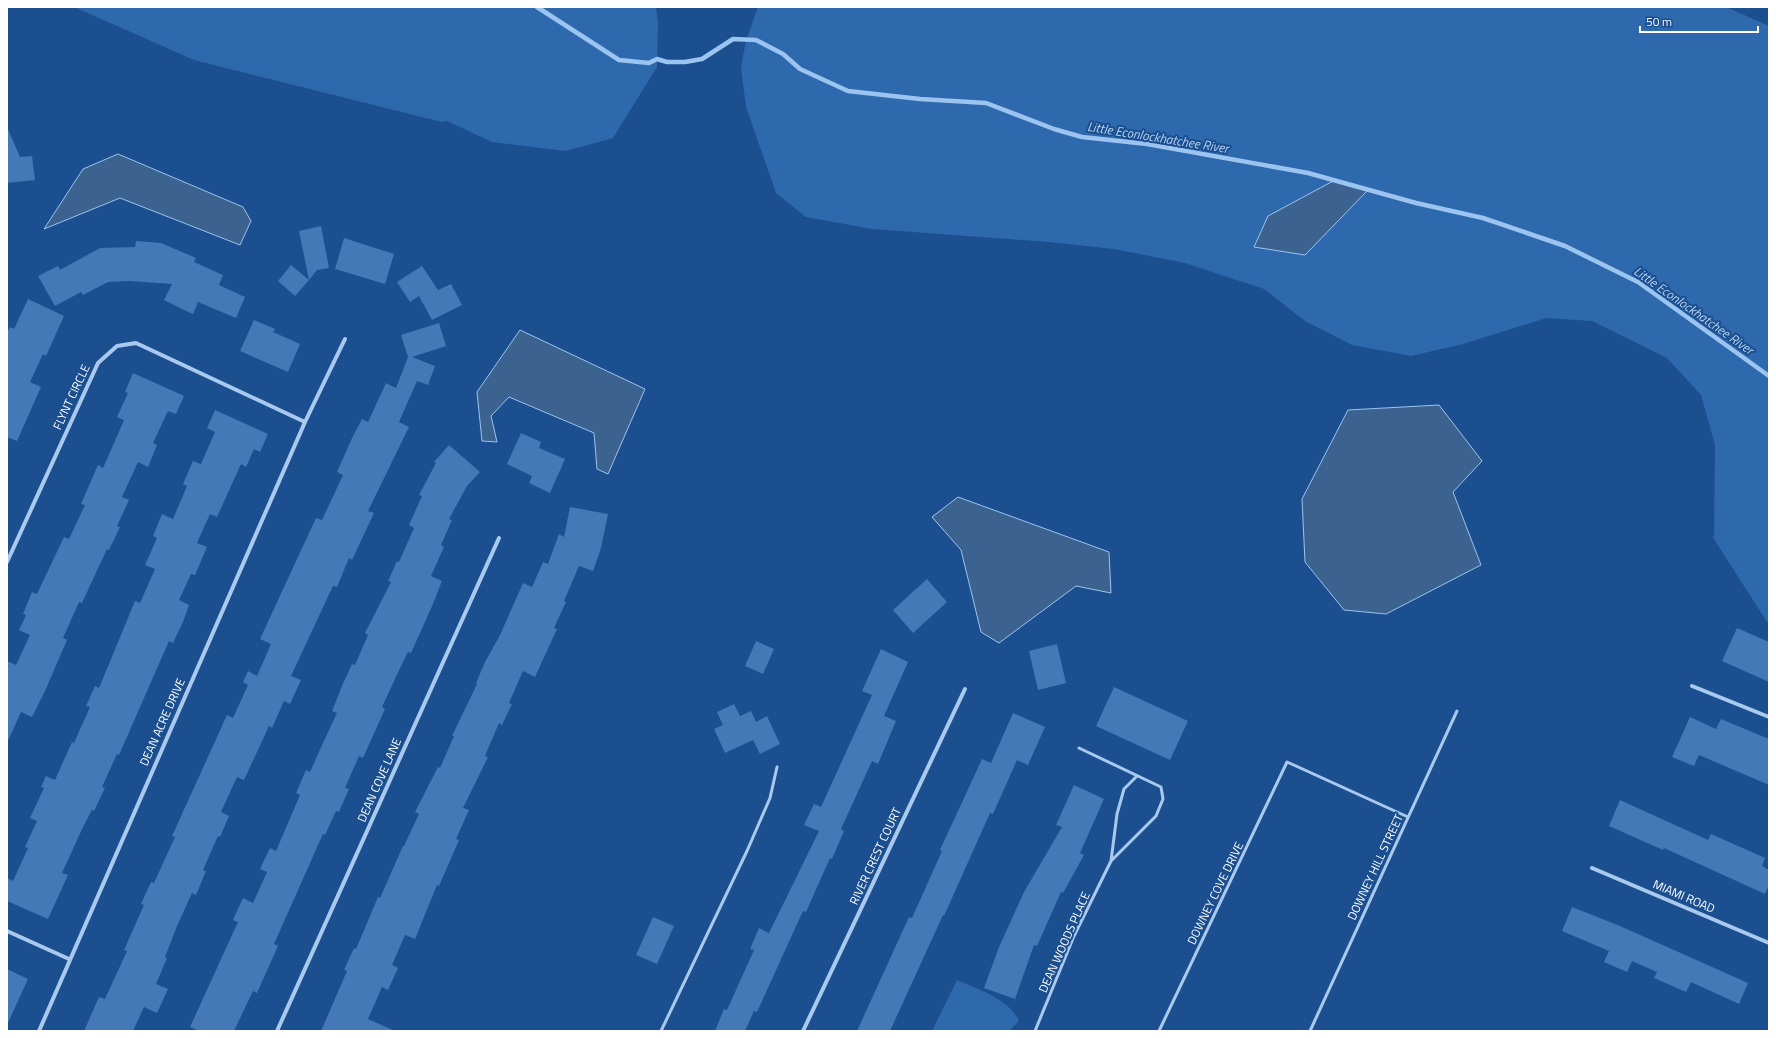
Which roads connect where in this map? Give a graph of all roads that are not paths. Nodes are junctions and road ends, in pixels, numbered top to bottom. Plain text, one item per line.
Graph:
1 (345, 339) dead end
2 (305, 422) junction
3 (499, 538) dead end
4 (7, 562) edge
5 (1692, 686) dead end
6 (965, 689) dead end
7 (1457, 711) dead end
8 (1769, 717) edge
9 (1078, 748) dead end
10 (777, 767) dead end
11 (1137, 776) junction
12 (1408, 817) junction
13 (1111, 861) junction
14 (1592, 868) dead end
15 (7, 931) edge
16 (1769, 943) edge
17 (69, 959) junction
18 (39, 1031) edge
19 (277, 1031) edge
20 (660, 1031) edge
21 (803, 1031) edge
22 (1035, 1031) edge
23 (1159, 1031) edge
24 (1310, 1031) edge

1 - 2 street, DEAN ACRE DRIVE
2 - 4 street, FLYNT CIRCLE
2 - 17 street, DEAN ACRE DRIVE
3 - 19 street, DEAN COVE LANE
5 - 8 street
6 - 21 street, RIVER CREST COURT
7 - 12 lane, DOWNEY HILL STREET
9 - 11 lane
10 - 20 lane
11 - 13 lane
11 - 13 lane
12 - 23 lane, DOWNEY COVE DRIVE
12 - 24 lane, DOWNEY HILL STREET
13 - 22 lane, DEAN WOODS PLACE
14 - 16 street, MIAMI ROAD
15 - 17 street
17 - 18 street, DEAN ACRE DRIVE

